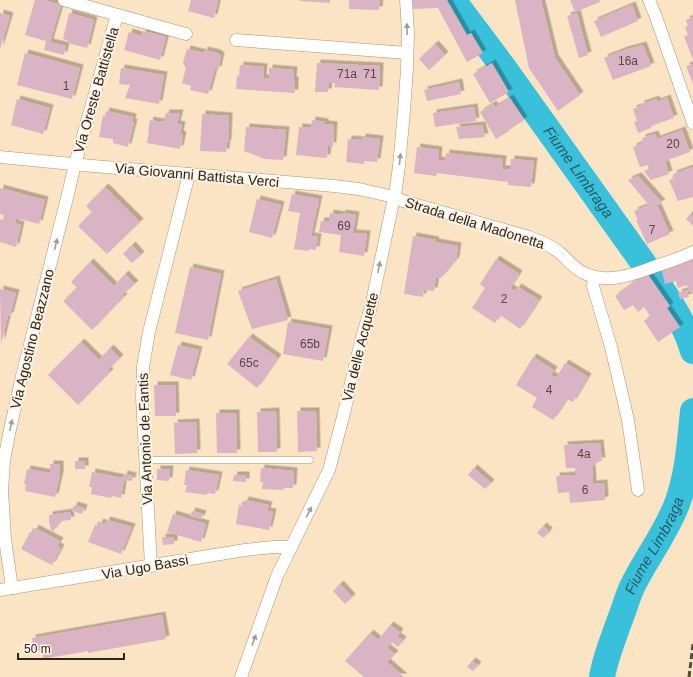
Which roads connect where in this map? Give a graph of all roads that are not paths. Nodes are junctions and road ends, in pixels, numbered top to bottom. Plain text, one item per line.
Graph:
1 (64, 0) edge
2 (406, 0) edge
3 (649, 0) edge
4 (117, 15) junction
5 (186, 34) dead end
6 (236, 40) dead end
7 (407, 53) junction
8 (693, 123) edge
9 (0, 157) edge
10 (75, 164) junction
11 (189, 174) junction
12 (394, 197) junction
13 (693, 252) edge
14 (594, 277) junction
15 (146, 460) junction
16 (310, 460) dead end
17 (638, 490) dead end
18 (291, 547) junction
19 (151, 566) junction
20 (6, 589) edge
21 (241, 677) edge

1 - 4 street
7 -> 2 street, Via delle Acquette
3 - 8 street
4 - 5 street
4 - 10 street, Via Oreste Battistella
6 - 7 street
12 -> 7 street, Via delle Acquette
9 - 10 street, Via Giovanni Battista Verci
10 - 11 street, Via Giovanni Battista Verci
20 -> 10 street, Via Agostino Beazzano
11 - 12 street, Via Giovanni Battista Verci
11 - 15 street, Via Antonio de Fantis
12 - 14 street, Strada della Madonetta
18 -> 12 street, Via delle Acquette
13 - 14 street, Strada della Madonetta
14 - 17 street
15 - 16 lane
15 - 19 street, Via Antonio de Fantis
18 - 19 street, Via Ugo Bassi
21 -> 18 street, Via delle Acquette
19 - 20 street, Via Ugo Bassi

